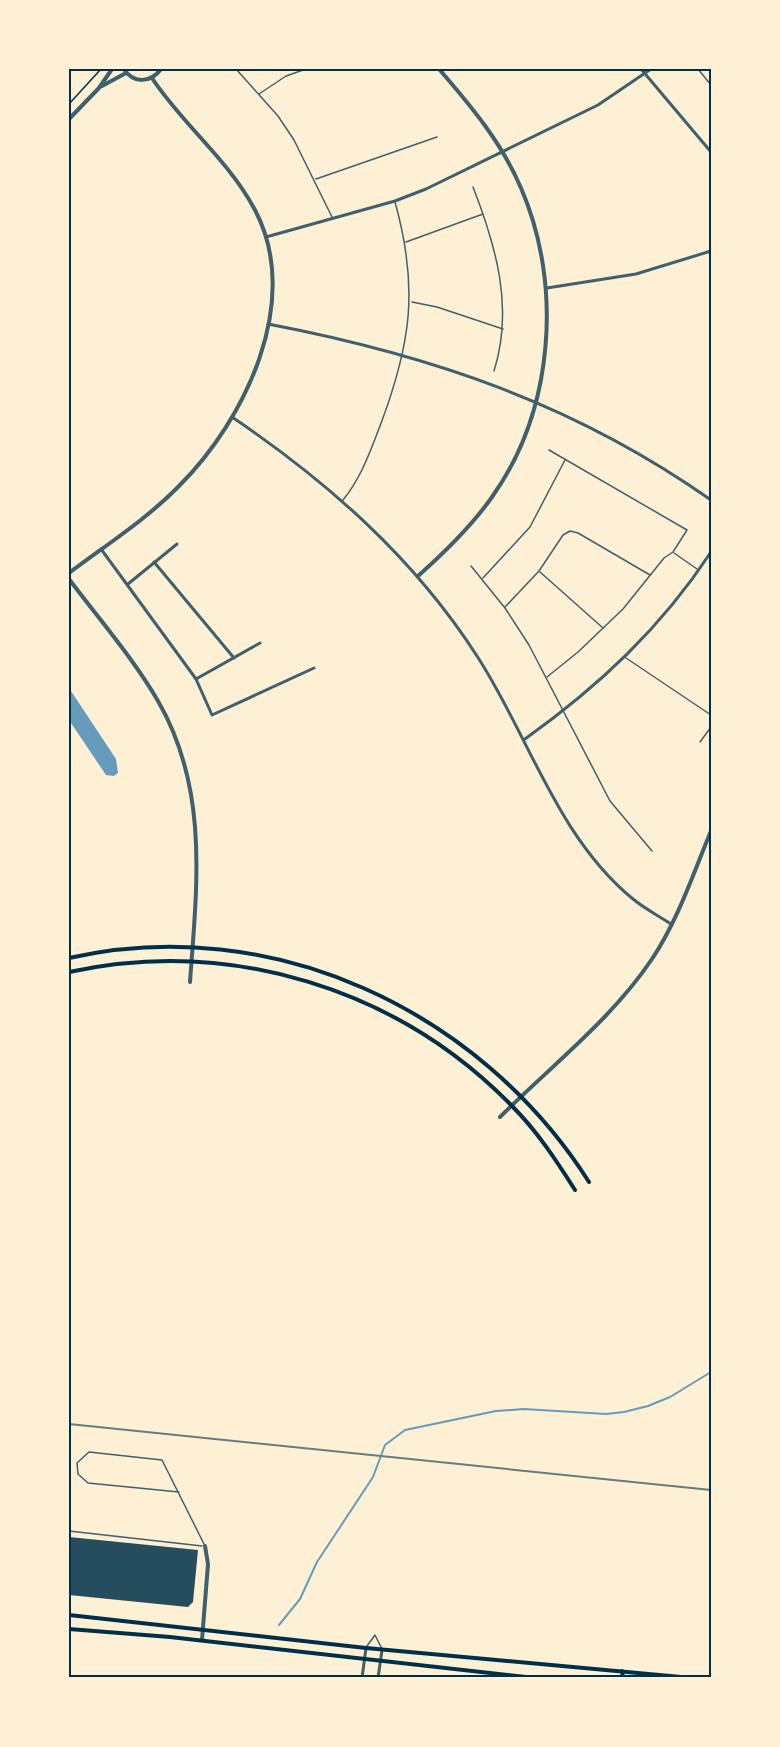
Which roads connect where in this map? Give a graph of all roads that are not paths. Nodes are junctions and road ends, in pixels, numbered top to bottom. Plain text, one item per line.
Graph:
1 (112, 69) edge
2 (160, 69) edge
3 (236, 69) edge
4 (306, 69) edge
5 (439, 69) edge
6 (641, 69) edge
7 (651, 69) edge
8 (698, 69) edge
9 (125, 71) edge
10 (645, 74) junction
11 (152, 78) junction
12 (710, 81) edge
13 (711, 85) edge
14 (99, 88) junction
15 (258, 94) junction
16 (69, 119) edge
17 (437, 136) dead end
18 (502, 152) junction
19 (711, 152) edge
20 (315, 179) junction
21 (473, 188) dead end
22 (395, 201) junction
23 (483, 213) junction
24 (332, 218) junction
25 (266, 237) junction
26 (406, 242) junction
27 (711, 251) edge
28 (547, 288) junction
29 (411, 302) junction
30 (268, 324) junction
31 (503, 329) junction
32 (404, 354) junction
33 (494, 371) dead end
34 (535, 401) junction
35 (232, 417) junction
36 (549, 450) dead end
37 (566, 459) junction
38 (343, 500) junction
39 (711, 500) edge
40 (177, 544) dead end
41 (101, 549) junction
42 (673, 552) junction
43 (711, 552) edge
44 (154, 562) junction
45 (471, 566) dead end
46 (699, 570) junction
47 (539, 571) junction
48 (69, 573) edge
49 (650, 575) junction
50 (418, 576) junction
51 (69, 579) edge
52 (482, 579) junction
53 (128, 584) junction
54 (505, 608) junction
55 (603, 628) junction
56 (260, 643) dead end
57 (234, 658) junction
58 (626, 658) junction
59 (314, 668) dead end
60 (547, 677) junction
61 (196, 679) junction
62 (565, 711) junction
63 (711, 715) edge
64 (711, 727) edge
65 (525, 739) junction
66 (700, 742) dead end
67 (711, 831) edge
68 (652, 851) dead end
69 (671, 924) junction
70 (192, 947) junction
71 (69, 958) edge
72 (191, 961) junction
73 (69, 972) edge
74 (190, 982) dead end
75 (521, 1095) junction
76 (512, 1105) junction
77 (500, 1117) dead end
78 (589, 1182) dead end
79 (575, 1190) dead end
80 (179, 1491) junction
81 (69, 1531) edge
82 (205, 1546) junction
83 (69, 1615) edge
84 (203, 1628) junction
85 (69, 1629) edge
86 (202, 1640) junction
87 (366, 1648) junction
88 (382, 1649) junction
89 (364, 1660) junction
90 (380, 1662) junction
91 (622, 1671) junction
92 (636, 1672) junction
93 (362, 1678) edge
94 (378, 1678) edge
95 (535, 1678) edge
96 (623, 1678) edge
97 (637, 1678) edge
98 (692, 1678) edge

1 - 14 street
2 - 11 street
3 - 15 lane
4 - 15 lane
5 - 18 street
6 - 10 street
7 - 10 street
8 - 12 lane
9 - 11 street
9 - 14 street
10 - 18 street
10 - 19 street
11 - 25 street
12 - 13 lane
14 - 16 street
15 - 20 lane
17 - 20 lane
18 - 22 street
18 - 28 street
20 - 24 lane
21 - 23 lane
22 - 24 street
22 - 26 lane
23 - 26 lane
23 - 31 lane
24 - 25 street
25 - 30 street
26 - 29 lane
27 - 28 street
28 - 34 street
29 - 31 lane
29 - 32 lane
30 - 32 street
30 - 35 street
31 - 33 lane
32 - 34 street
32 - 38 lane
34 - 39 street
34 - 50 street
35 - 38 street
35 - 41 street
36 - 37 lane
37 - 42 lane
37 - 52 lane
38 - 50 street
40 - 44 street
41 - 48 street
41 - 53 street
42 - 46 lane
42 - 49 lane
43 - 46 street
44 - 53 street
44 - 57 street
45 - 52 lane
46 - 58 street
47 - 49 lane
47 - 54 lane
47 - 55 lane
49 - 55 lane
50 - 65 street
51 - 70 street
52 - 54 lane
53 - 61 street
54 - 60 lane
55 - 60 lane
56 - 57 street
57 - 61 street
58 - 62 street
58 - 63 lane
59 - 61 street
60 - 62 lane
62 - 65 street
62 - 68 lane
64 - 66 lane
65 - 69 street
67 - 69 street
69 - 75 street
70 - 71 main road
70 - 72 street
70 - 75 main road
72 - 73 main road
72 - 74 street
72 - 76 main road
75 - 76 street
75 - 78 main road
76 - 77 street
76 - 79 main road
80 - 80 lane
80 - 82 lane
81 - 82 lane
82 - 84 street
83 - 84 main road
84 - 86 street
84 - 87 main road
85 - 86 main road
86 - 89 main road
87 - 88 main road
87 - 88 lane
87 - 89 street
88 - 90 street
88 - 91 main road
89 - 90 main road
89 - 93 street
90 - 94 street
90 - 95 main road
91 - 92 main road
91 - 96 main road
92 - 97 main road
92 - 98 main road

